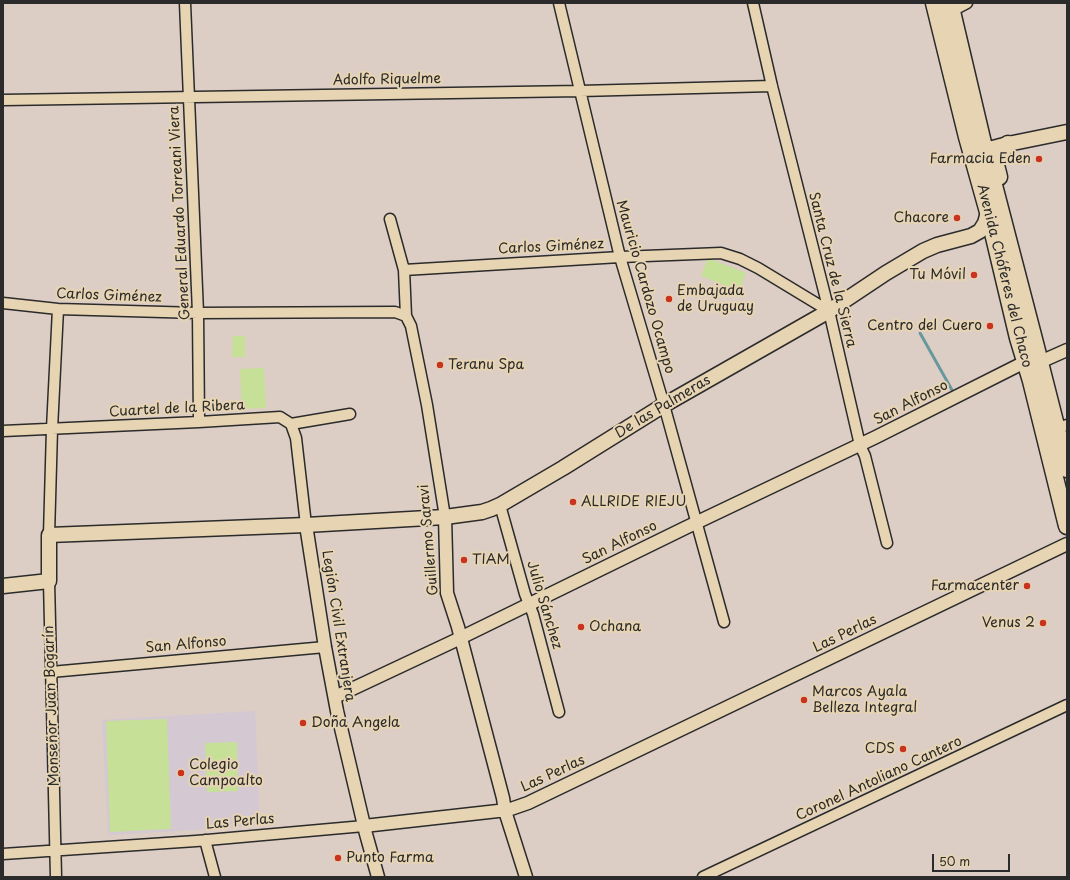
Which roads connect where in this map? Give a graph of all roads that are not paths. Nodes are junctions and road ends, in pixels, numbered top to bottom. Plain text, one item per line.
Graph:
1 (185, 3) edge
2 (558, 3) edge
3 (753, 3) edge
4 (934, 3) edge
5 (968, 3) edge
6 (951, 7) edge
7 (938, 19) junction
8 (772, 86) junction
9 (580, 91) junction
10 (188, 97) junction
11 (3, 100) edge
12 (1067, 132) edge
13 (1008, 144) junction
14 (983, 154) junction
15 (988, 212) junction
16 (390, 219) dead end
17 (1006, 233) junction
18 (620, 257) junction
19 (404, 270) junction
20 (3, 303) edge
21 (58, 309) junction
22 (829, 311) junction
23 (198, 313) junction
24 (406, 316) junction
25 (1067, 350) edge
26 (1033, 362) junction
27 (664, 404) junction
28 (350, 414) dead end
29 (199, 422) junction
30 (291, 424) junction
31 (1062, 426) edge
32 (52, 429) junction
33 (3, 432) edge
34 (860, 445) junction
35 (1067, 469) edge
36 (500, 505) junction
37 (445, 517) junction
38 (696, 523) junction
39 (306, 525) junction
40 (1067, 526) edge
41 (49, 536) junction
42 (887, 544) dead end
43 (1067, 544) edge
44 (49, 581) junction
45 (3, 586) edge
46 (530, 604) junction
47 (724, 622) dead end
48 (461, 637) junction
49 (325, 647) junction
50 (51, 672) junction
51 (334, 697) junction
52 (1067, 706) edge
53 (559, 712) dead end
54 (505, 812) junction
55 (364, 826) junction
56 (205, 840) junction
57 (55, 850) junction
58 (3, 854) edge
59 (56, 877) edge
60 (215, 877) edge
61 (378, 877) edge
62 (526, 877) edge
63 (703, 877) edge

1 - 10 street, General Eduardo Torreani Viera
2 - 9 street, Mauricio Cardozo Ocampo
3 - 8 street, Santa Cruz de la Sierra
4 - 7 main road, Avenida Chóferes del Chaco
5 - 6 street
6 - 7 street
6 - 14 main road, Avenida Chóferes del Chaco
7 - 14 main road, Avenida Chóferes del Chaco
8 - 9 street, Adolfo Riquelme
8 - 22 street, Santa Cruz de la Sierra
9 - 10 street, Adolfo Riquelme
9 - 18 street, Mauricio Cardozo Ocampo
10 - 11 street, Adolfo Riquelme
10 - 23 street, General Eduardo Torreani Viera
12 - 13 main road
13 - 14 main road
13 - 17 main road
14 - 15 main road, Avenida Chóferes del Chaco
14 - 17 main road, Avenida Chóferes del Chaco
15 - 22 main road, De las Palmeras
15 - 26 main road, Avenida Chóferes del Chaco
16 - 19 street, Guillermo Saravi
17 - 26 main road, Avenida Chóferes del Chaco
18 - 19 street, Carlos Giménez
18 - 22 street, Carlos Giménez
18 - 27 street, Mauricio Cardozo Ocampo
19 - 24 street, Guillermo Saravi
20 - 21 street, Carlos Giménez
21 - 23 street, Carlos Giménez
21 - 32 street, Monseñor Juan Bogarín
22 - 27 main road, De las Palmeras
22 - 34 street, Santa Cruz de la Sierra
23 - 24 street, Carlos Giménez
23 - 29 street, General Eduardo Torreani Viera
24 - 37 street, Guillermo Saravi
25 - 26 street, San Alfonso
26 - 31 main road, Avenida Chóferes del Chaco
26 - 34 street, San Alfonso
26 - 40 main road, Avenida Chóferes del Chaco
27 - 36 main road, De las Palmeras
27 - 38 street, Mauricio Cardozo Ocampo
28 - 30 street, Cuartel de la Ribera
29 - 30 street, Cuartel de la Ribera
29 - 32 street, Cuartel de la Ribera
30 - 39 street, Legión Civil Extranjera
31 - 35 main road, Avenida Chóferes del Chaco
32 - 33 street, Cuartel de la Ribera
32 - 41 street, Monseñor Juan Bogarín
34 - 38 street, San Alfonso
34 - 42 street, Santa Cruz de la Sierra
36 - 37 main road, De las Palmeras
36 - 46 street, Julio Sánchez
37 - 39 main road, De las Palmeras
37 - 48 street, Guillermo Saravi
38 - 46 street, San Alfonso
38 - 47 street, Mauricio Cardozo Ocampo
39 - 41 main road
39 - 49 street, Legión Civil Extranjera
41 - 44 main road, Monseñor Juan Bogarín
43 - 54 street, Las Perlas
44 - 45 main road
44 - 50 street, Monseñor Juan Bogarín
46 - 48 street, San Alfonso
46 - 53 street, Julio Sánchez
48 - 51 street, San Alfonso
48 - 54 street, Guillermo Saravi
49 - 50 street, San Alfonso
49 - 51 street, Legión Civil Extranjera
50 - 57 street, Monseñor Juan Bogarín
51 - 55 street, Legión Civil Extranjera
52 - 63 street, Coronel Antoliano Cantero
54 - 55 street, Las Perlas
54 - 62 street, Guillermo Saravi
55 - 56 street, Las Perlas
55 - 61 street, Legión Civil Extranjera
56 - 57 street, Las Perlas
56 - 60 street
57 - 58 street, Las Perlas
57 - 59 street, Monseñor Juan Bogarín

